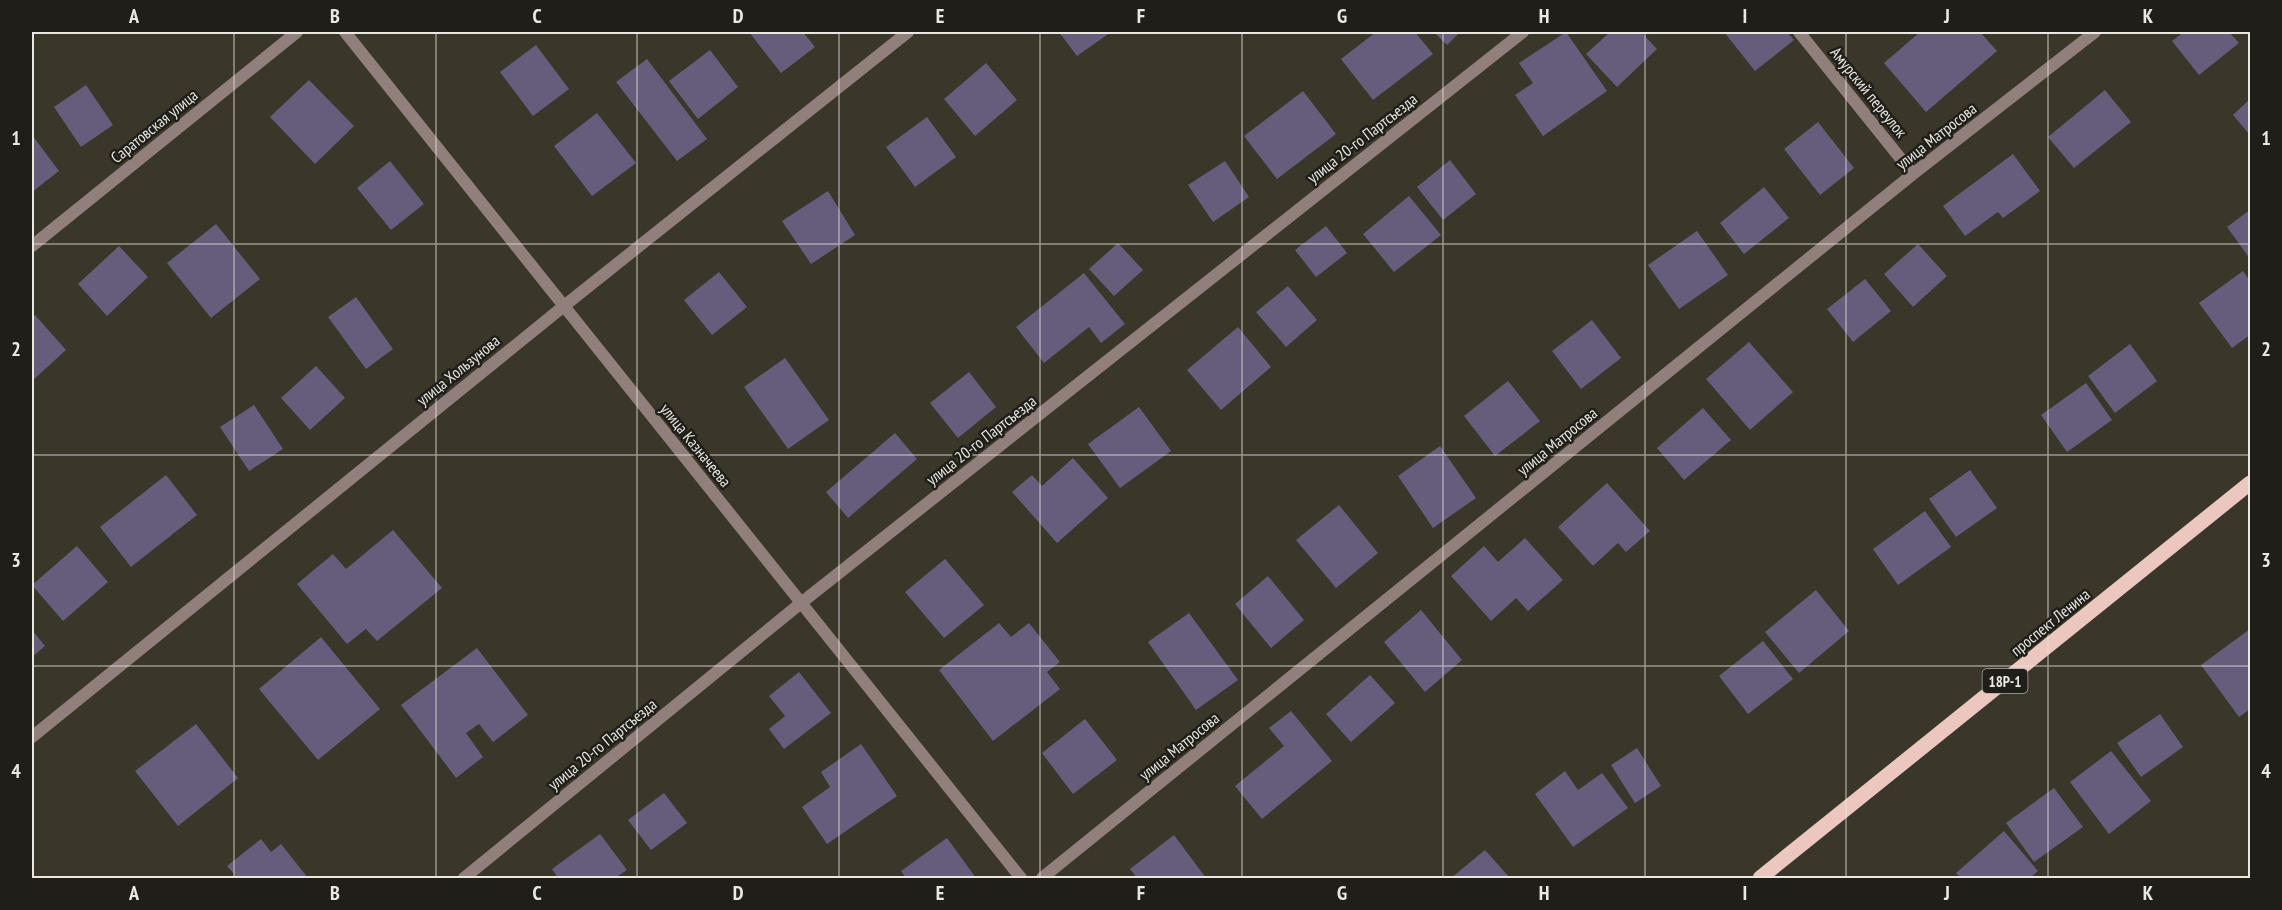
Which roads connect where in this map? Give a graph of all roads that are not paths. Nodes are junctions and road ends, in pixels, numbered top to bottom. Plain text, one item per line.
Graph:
1 (297, 32) edge
2 (345, 32) edge
3 (908, 32) edge
4 (1523, 32) edge
5 (1798, 32) edge
6 (2095, 32) edge
7 (1913, 174) junction
8 (32, 246) edge
9 (564, 306) junction
10 (2250, 483) edge
11 (801, 603) junction
12 (32, 737) edge
13 (464, 879) edge
14 (1021, 879) edge
15 (1042, 879) edge
16 (1760, 879) edge

1 - 8 street, Саратовская улица
2 - 9 street, улица Казначеева
3 - 9 street, улица Хользунова
4 - 11 street, улица 20-го Партсъезда
5 - 7 street, Амурский переулок
6 - 7 street, улица Матросова
7 - 15 street, улица Матросова
9 - 11 street, улица Казначеева
9 - 12 street, улица Хользунова
10 - 16 main road, проспект Ленина / 18Р-1
11 - 13 street, улица 20-го Партсъезда
11 - 14 street, улица Казначеева

